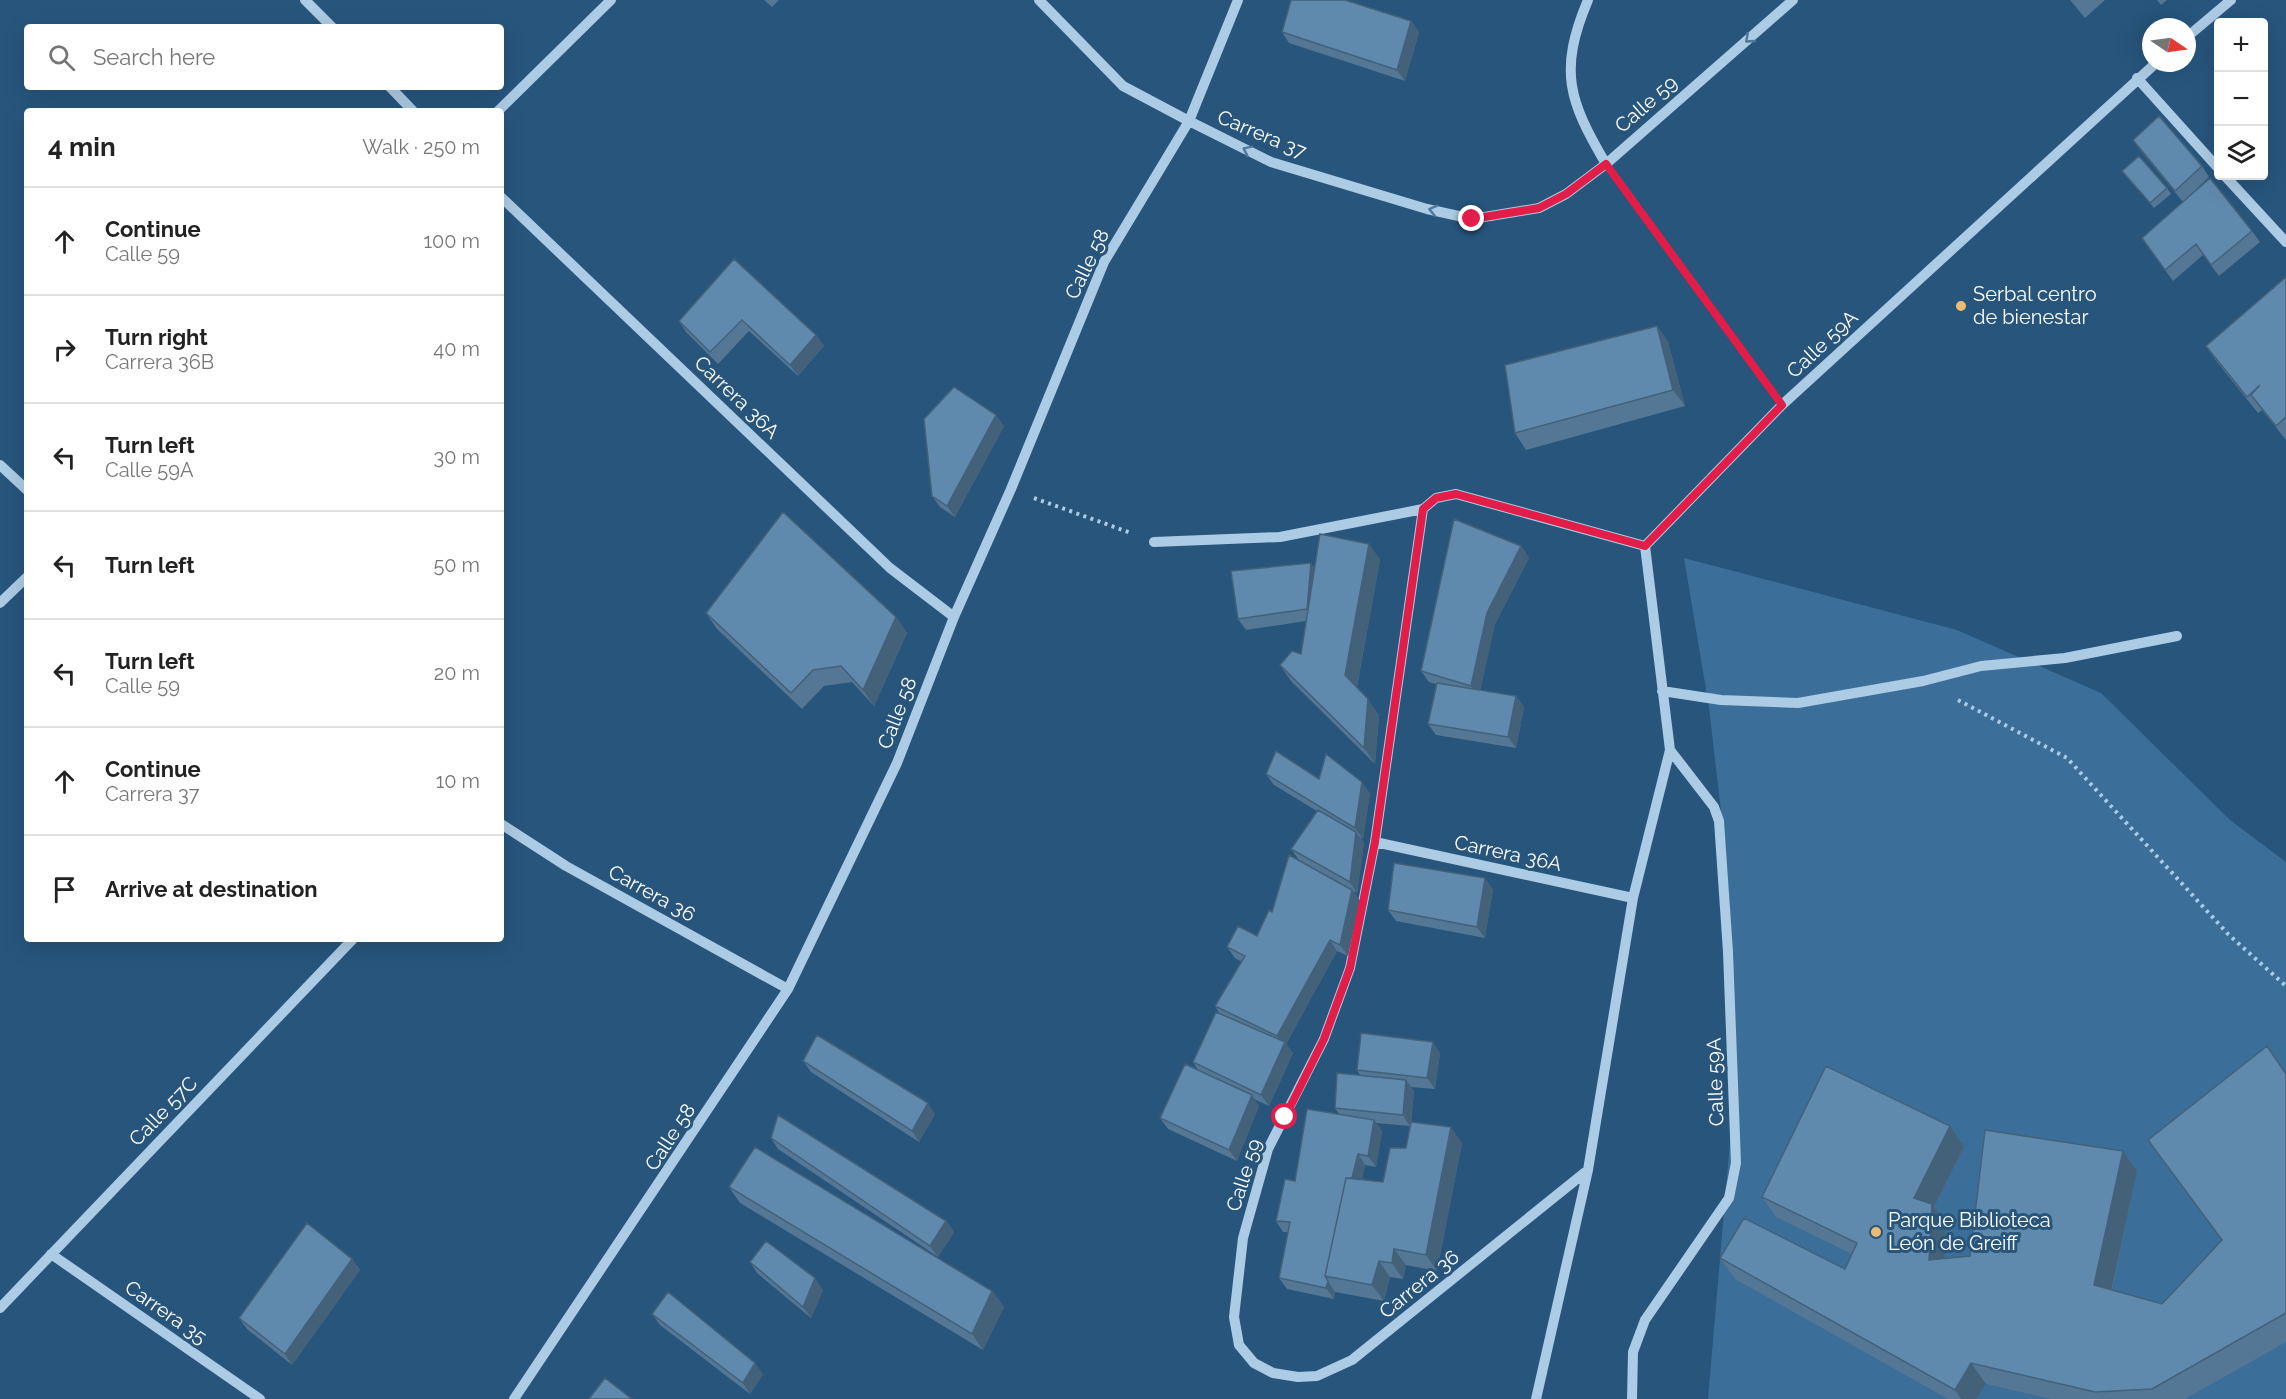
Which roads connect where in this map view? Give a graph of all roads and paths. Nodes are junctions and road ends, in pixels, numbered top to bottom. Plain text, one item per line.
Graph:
1 (305, 0) edge
2 (611, 0) edge
3 (1039, 0) edge
4 (1238, 0) edge
5 (1588, 0) edge
6 (1793, 0) edge
7 (2231, 0) edge
8 (329, 24) edge
9 (2196, 29) edge
10 (2145, 72) edge
11 (2138, 78) junction
12 (393, 90) edge
13 (411, 108) edge
14 (501, 108) edge
15 (1189, 121) junction
16 (1606, 164) junction
17 (2214, 164) edge
18 (2230, 180) edge
19 (504, 200) edge
20 (1511, 214) joint
21 (2286, 242) edge
22 (1782, 405) junction
23 (0, 465) edge
24 (24, 487) edge
25 (1011, 489) junction
26 (1423, 509) junction
27 (1154, 542) joint
28 (1645, 546) junction
29 (24, 580) edge
30 (0, 603) edge
31 (954, 617) junction
32 (2176, 636) dead end
33 (1923, 681) junction
34 (1662, 691) junction
35 (1670, 750) junction
36 (504, 826) edge
37 (1375, 842) junction
38 (1633, 898) junction
39 (350, 942) edge
40 (2286, 986) edge
41 (788, 989) junction
42 (1588, 1170) junction
43 (51, 1254) junction
44 (0, 1308) edge
45 (1254, 1363) joint
46 (260, 1399) edge
47 (514, 1399) edge
48 (1536, 1399) edge
49 (1632, 1399) edge

1 - 8 street
2 - 14 street
3 - 15 street, Carrera 37
4 - 15 street, Calle 58
5 - 16 street
6 -> 16 street, Calle 59
7 - 9 street
10 - 11 street, Calle 59A
11 - 17 street
11 - 22 street, Calle 59A
12 - 13 street
20 -> 15 street, Carrera 37
15 - 25 street, Calle 58
16 - 20 street, Calle 59
16 - 22 path
18 - 21 street
19 - 31 street, Carrera 36A
22 - 28 street, Calle 59A
23 - 24 street
25 - 27 path
25 - 31 street, Calle 58
26 - 27 street
26 - 28 street
26 - 37 street, Calle 59
28 - 34 street, Calle 59A
29 - 30 street
31 - 41 street, Calle 58
32 - 33 street
33 - 34 street
33 - 40 path
34 - 35 street, Calle 59A
35 - 38 street, Calle 59A
35 - 49 street, Calle 59A
36 - 41 street, Carrera 36
37 - 38 street, Carrera 36A
37 - 45 street, Calle 59
38 - 42 street, Calle 59A
39 - 43 street, Calle 57C
41 - 47 street, Calle 58
42 - 45 street, Carrera 36
42 - 48 street, Calle 59A
43 - 44 street, Calle 57C
43 - 46 street, Carrera 35

